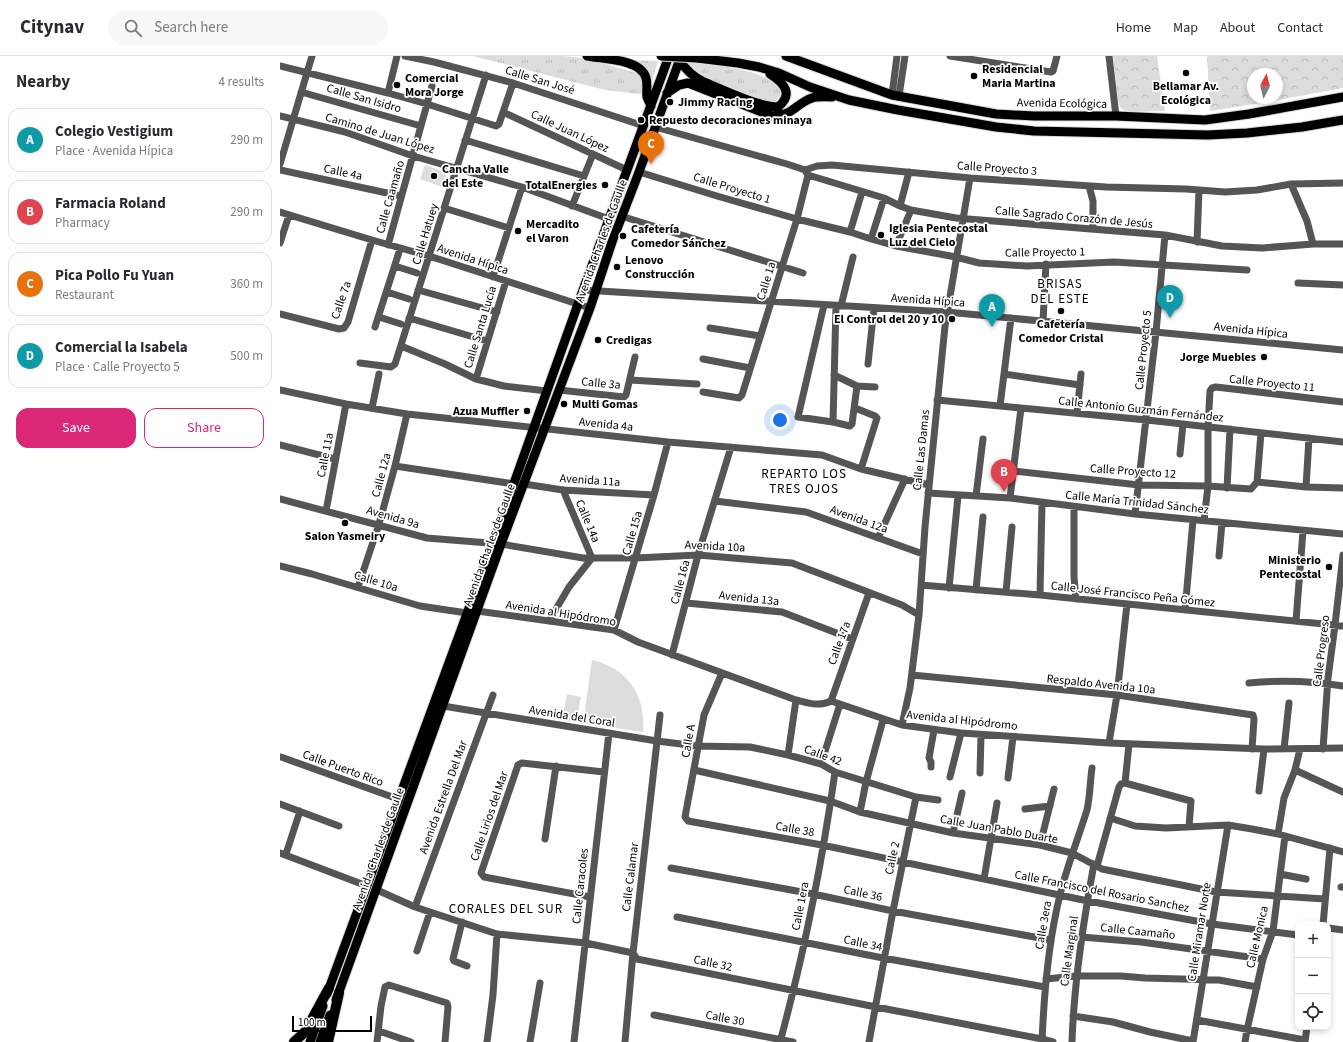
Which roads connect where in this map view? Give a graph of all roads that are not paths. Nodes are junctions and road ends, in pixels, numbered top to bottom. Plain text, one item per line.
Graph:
1 (312, 56) edge
2 (397, 56) edge
3 (405, 56) edge
4 (587, 56) edge
5 (660, 56) edge
6 (669, 56) edge
7 (786, 56) edge
8 (809, 56) edge
9 (897, 56) edge
10 (905, 56) edge
11 (950, 56) edge
12 (1057, 56) edge
13 (1109, 56) edge
14 (680, 58) edge
15 (280, 66) edge
16 (759, 67) junction
17 (823, 69) junction
18 (307, 73) junction
19 (486, 75) junction
20 (513, 83) junction
21 (432, 86) dead end
22 (301, 92) junction
23 (388, 93) junction
24 (667, 93) junction
25 (896, 95) junction
26 (839, 97) junction
27 (1343, 97) edge
28 (427, 104) junction
29 (651, 106) junction
30 (504, 112) junction
31 (280, 116) edge
32 (1116, 116) junction
33 (471, 118) junction
34 (294, 119) junction
35 (1343, 120) edge
36 (421, 126) junction
37 (644, 126) junction
38 (655, 127) junction
39 (465, 140) junction
40 (593, 154) junction
41 (412, 156) junction
42 (280, 164) edge
43 (456, 168) junction
44 (280, 170) edge
45 (628, 170) junction
46 (639, 172) junction
47 (909, 172) junction
48 (806, 173) junction
49 (584, 176) junction
50 (970, 178) junction
51 (1343, 183) edge
52 (1291, 184) junction
53 (1089, 186) junction
54 (522, 187) junction
55 (1199, 190) junction
56 (862, 192) junction
57 (402, 196) junction
58 (884, 198) junction
59 (572, 206) junction
60 (900, 206) junction
61 (444, 208) junction
62 (911, 210) junction
63 (280, 212) edge
64 (289, 215) junction
65 (622, 216) junction
66 (963, 218) junction
67 (609, 219) junction
68 (797, 219) junction
69 (509, 228) junction
70 (1093, 229) junction
71 (850, 232) junction
72 (1164, 235) junction
73 (871, 239) junction
74 (372, 240) junction
75 (1198, 242) junction
76 (280, 243) edge
77 (1313, 244) junction
78 (1343, 244) edge
79 (388, 245) junction
80 (896, 246) junction
81 (400, 249) junction
82 (429, 256) junction
83 (853, 257) dead end
84 (956, 257) junction
85 (1046, 264) junction
86 (1163, 264) junction
87 (395, 266) junction
88 (782, 267) junction
89 (1247, 270) dead end
90 (417, 273) dead end
91 (803, 273) dead end
92 (493, 277) junction
93 (506, 281) junction
94 (1298, 283) dead end
95 (1343, 285) edge
96 (418, 290) junction
97 (583, 290) junction
98 (595, 291) junction
99 (387, 292) junction
100 (409, 299) dead end
101 (772, 302) junction
102 (578, 305) junction
103 (824, 305) junction
104 (839, 306) junction
105 (590, 308) junction
106 (874, 308) junction
107 (497, 312) junction
108 (947, 312) junction
109 (280, 314) edge
110 (379, 317) junction
111 (409, 318) junction
112 (1011, 318) junction
113 (1043, 321) junction
114 (401, 324) dead end
115 (375, 327) dead end
116 (710, 328) dead end
117 (1156, 332) junction
118 (760, 336) junction
119 (487, 341) junction
120 (401, 346) junction
121 (1343, 350) edge
122 (635, 357) dead end
123 (703, 359) dead end
124 (360, 363) dead end
125 (868, 364) dead end
126 (750, 368) junction
127 (379, 374) dead end
128 (834, 374) junction
129 (1004, 374) junction
130 (1081, 374) dead end
131 (476, 379) junction
132 (630, 380) junction
133 (697, 384) dead end
134 (1080, 385) junction
135 (857, 386) junction
136 (875, 387) dead end
137 (280, 390) edge
138 (559, 390) junction
139 (547, 391) junction
140 (703, 392) dead end
141 (937, 400) junction
142 (1343, 402) edge
143 (346, 404) junction
144 (1000, 406) junction
145 (372, 408) junction
146 (855, 408) junction
147 (1021, 408) junction
148 (1077, 413) junction
149 (407, 414) junction
150 (1147, 420) junction
151 (833, 422) junction
152 (1183, 424) junction
153 (1208, 427) junction
154 (534, 428) junction
155 (545, 429) junction
156 (1230, 429) junction
157 (1261, 433) junction
158 (983, 438) dead end
159 (1309, 438) junction
160 (668, 442) junction
161 (1343, 442) edge
162 (280, 445) edge
163 (731, 447) junction
164 (1180, 454) dead end
165 (335, 459) junction
166 (395, 466) junction
167 (861, 468) junction
168 (1014, 471) junction
169 (905, 479) junction
170 (1257, 482) junction
171 (514, 484) junction
172 (524, 484) junction
173 (929, 485) junction
174 (1139, 485) junction
175 (1208, 486) junction
176 (1306, 487) junction
177 (1227, 488) junction
178 (1343, 488) edge
179 (563, 490) junction
180 (928, 493) junction
181 (654, 495) junction
182 (958, 496) junction
183 (976, 496) junction
184 (1010, 498) junction
185 (280, 499) edge
186 (715, 501) junction
187 (1042, 503) junction
188 (1074, 507) junction
189 (326, 510) junction
190 (1135, 514) junction
191 (983, 517) dead end
192 (1193, 520) junction
193 (1204, 521) junction
194 (1222, 523) junction
195 (379, 524) junction
196 (1012, 527) dead end
197 (1303, 531) junction
198 (1343, 534) edge
199 (878, 538) junction
200 (497, 544) junction
201 (923, 554) junction
202 (698, 555) junction
203 (1343, 555) edge
204 (1219, 556) dead end
205 (592, 558) junction
206 (636, 558) junction
207 (280, 566) edge
208 (1342, 581) edge
209 (921, 585) junction
210 (358, 587) junction
211 (949, 588) junction
212 (976, 590) junction
213 (1006, 592) junction
214 (869, 593) junction
215 (1040, 595) junction
216 (1076, 599) junction
217 (686, 603) junction
218 (1127, 604) junction
219 (1185, 610) junction
220 (477, 611) junction
221 (467, 613) junction
222 (919, 615) junction
223 (549, 621) junction
224 (1296, 621) junction
225 (1339, 626) edge
226 (614, 630) junction
227 (852, 639) junction
228 (672, 655) junction
229 (722, 673) junction
230 (912, 675) junction
231 (1250, 683) dead end
232 (1328, 683) junction
233 (1343, 686) edge
234 (1117, 695) junction
235 (493, 696) dead end
236 (796, 700) junction
237 (830, 701) junction
238 (1289, 703) dead end
239 (840, 704) junction
240 (443, 706) junction
241 (486, 714) junction
242 (660, 715) dead end
243 (883, 720) junction
244 (902, 725) junction
245 (934, 730) junction
246 (609, 733) junction
247 (961, 734) junction
248 (981, 735) junction
249 (1013, 737) junction
250 (657, 741) junction
251 (1109, 744) junction
252 (1130, 744) junction
253 (697, 746) junction
254 (1324, 748) junction
255 (1343, 748) edge
256 (1252, 749) junction
257 (1264, 749) junction
258 (1284, 749) junction
259 (1300, 749) junction
260 (788, 755) junction
261 (282, 757) dead end
262 (821, 764) junction
263 (556, 766) junction
264 (931, 767) dead end
265 (1092, 768) dead end
266 (694, 770) junction
267 (1295, 770) junction
268 (604, 772) junction
269 (835, 772) junction
270 (980, 773) dead end
271 (950, 776) dead end
272 (1008, 778) dead end
273 (866, 782) junction
274 (1123, 784) junction
275 (1054, 789) dead end
276 (1259, 791) dead end
277 (1343, 792) edge
278 (962, 793) dead end
279 (916, 797) junction
280 (398, 799) junction
281 (938, 800) dead end
282 (830, 801) junction
283 (997, 803) dead end
284 (280, 804) edge
285 (1050, 806) junction
286 (1026, 809) dead end
287 (300, 811) junction
288 (860, 812) junction
289 (685, 817) joint
290 (1110, 818) junction
291 (911, 823) junction
292 (1228, 825) junction
293 (339, 826) dead end
294 (1189, 827) junction
295 (953, 833) junction
296 (1282, 835) junction
297 (545, 839) dead end
298 (991, 839) junction
299 (822, 845) junction
300 (1040, 845) junction
301 (1330, 848) junction
302 (1343, 852) edge
303 (283, 853) edge
304 (1072, 853) junction
305 (902, 863) junction
306 (1096, 865) junction
307 (671, 868) dead end
308 (1280, 874) junction
309 (984, 879) junction
310 (1306, 879) dead end
311 (367, 886) junction
312 (377, 890) junction
313 (1216, 892) junction
314 (813, 894) junction
315 (1060, 894) junction
316 (590, 897) junction
317 (1277, 897) junction
318 (1325, 899) junction
319 (1088, 901) junction
320 (415, 907) junction
321 (893, 911) junction
322 (430, 912) junction
323 (677, 917) dead end
324 (462, 922) junction
325 (1323, 922) edge
326 (1212, 924) junction
327 (1331, 928) edge
328 (1343, 930) edge
329 (1272, 932) junction
330 (497, 934) junction
331 (1295, 935) edge
332 (1081, 937) junction
333 (1051, 940) junction
334 (804, 942) junction
335 (586, 943) junction
336 (1208, 950) junction
337 (418, 951) dead end
338 (633, 953) junction
339 (884, 958) junction
340 (1263, 959) junction
341 (467, 966) dead end
342 (1076, 976) junction
343 (1046, 979) junction
344 (1203, 979) junction
345 (540, 983) dead end
346 (1045, 987) junction
347 (1257, 987) junction
348 (329, 988) junction
349 (793, 991) junction
350 (339, 994) junction
351 (876, 1007) junction
352 (654, 1015) dead end
353 (1073, 1016) junction
354 (1197, 1020) junction
355 (379, 1030) junction
356 (1246, 1030) junction
357 (1307, 1030) edge
358 (1042, 1040) edge
359 (780, 1041) edge
360 (1305, 1041) edge
361 (294, 1042) edge
362 (310, 1042) edge
363 (320, 1042) edge
364 (328, 1042) edge
365 (377, 1042) edge
366 (411, 1042) edge
367 (445, 1042) edge
368 (487, 1042) edge
369 (530, 1042) edge
370 (574, 1042) edge
371 (625, 1042) edge
372 (792, 1042) edge
373 (869, 1042) edge
374 (1053, 1042) edge
375 (1072, 1042) edge
376 (1193, 1042) edge
377 (1245, 1042) edge

1 - 18 street
2 - 23 street
3 - 19 street, Calle San José
4 - 29 main road
5 - 16 main road, bridge
6 - 29 main road, Avenida Charles de Gaulle
7 - 17 main road, Avenida Ecológica
8 - 17 main road
9 - 25 street
10 - 25 street
11 - 12 street
13 - 32 street
14 - 16 main road
14 - 24 main road, Avenida Charles de Gaulle
15 - 18 street
16 - 26 main road
17 - 25 main road, Avenida Ecológica
18 - 22 street
18 - 23 street
19 - 20 street, Calle San José
19 - 33 street, Calle Hatuey
20 - 30 street
20 - 37 street, Calle San José
21 - 28 street, Calle Caamaño
22 - 34 street
22 - 36 street, Calle San Isidro
23 - 28 street
24 - 26 main road
24 - 38 main road, Avenida Charles de Gaulle
25 - 32 main road, Avenida Ecológica
26 - 35 main road
27 - 32 main road, Avenida Ecológica
28 - 33 street
28 - 36 street, Calle Caamaño
29 - 37 main road, Avenida Charles de Gaulle
30 - 33 street
30 - 40 street, Calle Juan López
31 - 34 street, Camino de Juan López
33 - 39 street, Calle Hatuey
34 - 41 street, Camino de Juan López
34 - 42 street
36 - 41 street, Calle Caamaño
37 - 45 main road, Avenida Charles de Gaulle
38 - 46 main road, Avenida Charles de Gaulle
38 - 48 street
39 - 43 street, Calle Hatuey
39 - 49 street
40 - 45 street, Calle Juan López
40 - 49 street
41 - 43 street, Camino de Juan López
41 - 57 street, Calle Caamaño
43 - 54 street, Camino de Juan López
43 - 61 street, Calle Hatuey
44 - 57 street, Calle 4a
45 - 67 main road, Avenida Charles de Gaulle
46 - 65 main road, Avenida Charles de Gaulle
46 - 68 street, Calle Proyecto 1
47 - 48 street, Calle Proyecto 3
47 - 50 street, Calle Proyecto 3
47 - 60 street
48 - 56 street, Calle Sagrado Corazón de Jesús
48 - 68 street, Calle 1a
49 - 59 street
50 - 53 street, Calle Proyecto 3
50 - 66 street, Calle Las Damas
51 - 52 street, Calle Proyecto 3
52 - 55 street, Calle Proyecto 3
52 - 77 street
53 - 55 street, Calle Proyecto 3
53 - 70 street
54 - 59 street, Camino de Juan López
54 - 69 street, Calle Santa Lucía
55 - 75 street
56 - 58 street, Calle Sagrado Corazón de Jesús
56 - 71 street
57 - 79 street, Calle Caamaño
58 - 60 street, Calle Sagrado Corazón de Jesús
58 - 73 street
59 - 67 street, Camino de Juan López
60 - 62 street, Calle Sagrado Corazón de Jesús
61 - 69 street
61 - 82 street, Calle Hatuey
62 - 66 street, Calle Sagrado Corazón de Jesús
62 - 80 street
63 - 64 street, Avenida Hípica
64 - 74 street, Avenida Hípica
64 - 76 street
65 - 88 street
65 - 98 main road, Avenida Charles de Gaulle
66 - 70 street, Calle Sagrado Corazón de Jesús
66 - 84 street, Calle Las Damas
67 - 97 main road, Avenida Charles de Gaulle
68 - 71 street, Calle Proyecto 1
68 - 88 street, Calle 1a
69 - 92 street, Calle Santa Lucía
70 - 72 street, Calle Sagrado Corazón de Jesús
71 - 73 street, Calle Proyecto 1
72 - 75 street, Calle Sagrado Corazón de Jesús
72 - 86 street, Calle Proyecto 5
73 - 80 street, Calle Proyecto 1
74 - 79 street, Avenida Hípica
74 - 109 street, Calle 7a
75 - 77 street, Calle Sagrado Corazón de Jesús
77 - 78 street, Calle Sagrado Corazón de Jesús
79 - 81 street, Avenida Hípica
80 - 84 street, Calle Proyecto 1
81 - 82 street, Avenida Hípica
81 - 87 street
82 - 92 street, Avenida Hípica
82 - 96 street, Calle Hatuey
83 - 104 street
84 - 85 street, Calle Proyecto 1
84 - 108 street, Calle Las Damas
85 - 86 street, Calle Proyecto 1
85 - 113 street
86 - 89 street, Calle Proyecto 1
86 - 117 street, Calle Proyecto 5
87 - 90 street
87 - 99 street
88 - 91 street
88 - 101 street, Calle 1a
92 - 93 street, Avenida Hípica
93 - 102 street, Avenida Hípica
93 - 107 street, Calle Santa Lucía
94 - 95 street
96 - 107 street
96 - 111 street, Calle Hatuey
97 - 98 street, Avenida Hípica
97 - 102 main road, Avenida Charles de Gaulle
98 - 101 street, Avenida Hípica
98 - 105 main road, Avenida Charles de Gaulle
99 - 100 street
99 - 110 street
101 - 103 street, Avenida Hípica
101 - 118 street, Calle 1a
102 - 105 street, Avenida Hípica
102 - 139 main road, Avenida Charles de Gaulle
103 - 104 street, Avenida Hípica
103 - 151 street
104 - 106 street, Avenida Hípica
104 - 128 street
105 - 138 main road, Avenida Charles de Gaulle
106 - 108 street, Avenida Hípica
106 - 125 street
107 - 119 street, Calle Santa Lucía
108 - 112 street, Avenida Hípica
108 - 141 street, Calle Las Damas
110 - 114 street
110 - 115 street
111 - 119 street
111 - 120 street, Calle Hatuey
112 - 113 street, Avenida Hípica
112 - 129 street
113 - 117 street, Avenida Hípica
116 - 118 street
117 - 121 street, Avenida Hípica
117 - 150 street, Calle Proyecto 5
118 - 126 street, Calle 1a
119 - 131 street, Calle Santa Lucía
120 - 124 street, Calle Hatuey
120 - 131 street
122 - 132 street, Calle 3a
123 - 126 street
126 - 140 street, Calle 1a
127 - 145 street
128 - 135 street
128 - 151 street
129 - 134 street
129 - 144 street
130 - 134 street
131 - 139 street
132 - 133 street
132 - 138 street, Calle 3a
134 - 148 street
135 - 136 street
135 - 146 street
137 - 143 street, Avenida 4a
138 - 155 main road, Avenida Charles de Gaulle
139 - 154 main road, Avenida Charles de Gaulle
141 - 144 street, Calle Antonio Guzmán Fernández
141 - 173 street, Calle Las Damas
142 - 153 street, Calle Proyecto 11
143 - 145 street, Avenida 4a
143 - 165 street, Calle 11a
144 - 147 street, Calle Antonio Guzmán Fernández
145 - 149 street, Avenida 4a
146 - 151 street
146 - 167 street
147 - 148 street, Calle Antonio Guzmán Fernández
147 - 168 street
148 - 150 street, Calle Antonio Guzmán Fernández
149 - 154 street, Avenida 4a
149 - 166 street, Calle 12a
150 - 152 street, Calle Antonio Guzmán Fernández
150 - 174 street, Calle Proyecto 5
152 - 153 street, Calle Antonio Guzmán Fernández
152 - 164 street
153 - 156 street, Calle Antonio Guzmán Fernández
153 - 175 street, Calle Proyecto 11
154 - 155 street, Avenida 4a
154 - 171 main road, Avenida Charles de Gaulle
155 - 160 street, Avenida 4a
155 - 172 main road, Avenida Charles de Gaulle
156 - 157 street, Calle Antonio Guzmán Fernández
156 - 177 street
157 - 159 street, Calle Antonio Guzmán Fernández
157 - 170 street
158 - 183 street
159 - 161 street, Calle Antonio Guzmán Fernández
159 - 176 street
160 - 163 street, Avenida 4a
160 - 181 street, Calle 15a
162 - 165 street
163 - 167 street, Avenida 4a
163 - 186 street, Calle 16a
165 - 189 street, Calle 11a
166 - 171 street
166 - 195 street, Calle 12a
167 - 169 street, Avenida 4a
168 - 174 street, Calle Proyecto 12
168 - 184 street
169 - 173 street, Avenida 4a
169 - 199 street
170 - 176 street
170 - 177 street, Calle Proyecto 12
171 - 200 main road, Avenida Charles de Gaulle
172 - 179 street, Avenida 11a
172 - 200 main road, Avenida Charles de Gaulle
173 - 180 street, Calle Las Damas
174 - 175 street, Calle Proyecto 12
174 - 190 street, Calle Proyecto 5
175 - 177 street, Calle Proyecto 12
175 - 193 street, Calle Proyecto 11
176 - 178 street
179 - 181 street, Avenida 11a
179 - 205 street, Calle 14a
180 - 182 street, Calle María Trinidad Sánchez
180 - 201 street, Calle Las Damas
181 - 206 street, Calle 15a
182 - 183 street, Calle María Trinidad Sánchez
182 - 211 street
183 - 184 street, Calle María Trinidad Sánchez
184 - 187 street, Calle María Trinidad Sánchez
185 - 189 street, Avenida 9a
186 - 199 street, Avenida 12a
186 - 202 street, Calle 16a
187 - 188 street, Calle María Trinidad Sánchez
187 - 215 street
188 - 190 street, Calle María Trinidad Sánchez
188 - 216 street
189 - 195 street, Avenida 9a
190 - 192 street, Calle María Trinidad Sánchez
191 - 212 street
192 - 193 street, Calle María Trinidad Sánchez
192 - 219 street
193 - 194 street, Calle María Trinidad Sánchez
194 - 197 street, Calle María Trinidad Sánchez
194 - 204 street
195 - 200 street, Avenida 9a
195 - 210 street, Calle 12a
196 - 213 street
197 - 198 street, Calle María Trinidad Sánchez
197 - 224 street
199 - 201 street, Avenida 12a
200 - 205 street, Avenida 10a
200 - 220 main road, Avenida Charles de Gaulle
200 - 221 main road, Avenida Charles de Gaulle
201 - 209 street, Calle Las Damas
202 - 206 street, Avenida 10a
202 - 214 street, Avenida 10a
202 - 217 street, Calle 16a
203 - 208 street, Calle Progreso
205 - 206 street, Avenida 10a
205 - 223 street, Calle 14a
206 - 226 street, Calle 15a
207 - 210 street, Calle 10a
208 - 225 street, Calle Progreso
209 - 211 street, Calle José Francisco Peña Gómez
209 - 222 street, Calle Las Damas
210 - 221 street, Calle 10a
211 - 212 street, Calle José Francisco Peña Gómez
212 - 213 street, Calle José Francisco Peña Gómez
213 - 215 street, Calle José Francisco Peña Gómez
214 - 222 street, Avenida 10a
214 - 227 street, Calle 17a
215 - 216 street, Calle José Francisco Peña Gómez
216 - 218 street, Calle José Francisco Peña Gómez
217 - 227 street, Avenida 13a
217 - 228 street, Calle 16a
218 - 219 street, Calle José Francisco Peña Gómez
218 - 234 street
219 - 224 street, Calle José Francisco Peña Gómez
220 - 223 street, Avenida al Hipódromo
220 - 240 main road, Avenida Charles de Gaulle
221 - 280 main road, Avenida Charles de Gaulle
222 - 230 street, Calle Las Damas
223 - 226 street, Avenida al Hipódromo
224 - 225 street, Calle José Francisco Peña Gómez
225 - 232 street, Calle Progreso
226 - 228 street, Avenida al Hipódromo
227 - 237 street, Calle 17a
228 - 229 street, Avenida al Hipódromo
229 - 236 street, Avenida al Hipódromo
229 - 253 street, Calle A
230 - 234 street, Respaldo Avenida 10a
230 - 244 street, Calle Las Damas
231 - 232 street
232 - 233 street
232 - 254 street, Calle Progreso
234 - 251 street
234 - 256 street, Respaldo Avenida 10a
235 - 241 street, Avenida Estrella Del Mar
236 - 237 street, Avenida al Hipódromo
236 - 260 street
237 - 239 street, Avenida al Hipódromo
238 - 258 street
239 - 243 street, Avenida al Hipódromo
239 - 262 street
240 - 241 street, Avenida del Coral
240 - 312 main road, Avenida Charles de Gaulle
241 - 246 street, Avenida del Coral
241 - 320 street, Avenida Estrella Del Mar
242 - 250 street, Calle Calamar
243 - 244 street, Avenida al Hipódromo
243 - 273 street
244 - 245 street, Avenida al Hipódromo
245 - 247 street, Avenida al Hipódromo
245 - 264 street
246 - 250 street, Avenida del Coral
246 - 268 street, Calle Caracoles
247 - 248 street, Avenida al Hipódromo
247 - 271 street
248 - 249 street, Avenida al Hipódromo
248 - 270 street
249 - 251 street, Avenida al Hipódromo
249 - 272 street
250 - 253 street, Avenida del Coral
250 - 338 street, Calle Calamar
251 - 252 street, Avenida al Hipódromo
252 - 256 street, Avenida al Hipódromo
252 - 274 street, Calle Marginal
253 - 260 street, Calle 42
253 - 266 street, Calle A
254 - 255 street, Avenida al Hipódromo
254 - 259 street, Avenida al Hipódromo
256 - 257 street, Avenida al Hipódromo
257 - 258 street, Avenida al Hipódromo
257 - 276 street
258 - 259 street, Avenida al Hipódromo
259 - 267 street, Calle Monica
260 - 262 street, Calle 42
261 - 280 street, Calle Puerto Rico
262 - 269 street, Calle 42
263 - 268 street, Calle Lirios del Mar
263 - 297 street
263 - 316 street, Calle Lirios del Mar
265 - 304 street, Calle 3era
266 - 282 street, Calle Juan Pablo Duarte
266 - 289 street, Calle A
267 - 277 street
267 - 296 street, Calle Monica
268 - 316 street, Calle Caracoles
269 - 273 street, Calle 42
269 - 282 street, Calle 1era
273 - 279 street, Calle 42
273 - 288 street
274 - 290 street, Calle Marginal
274 - 294 street
275 - 285 street
278 - 295 street
279 - 281 street, Calle 42
279 - 291 street, Calle 2
280 - 311 main road, Avenida Charles de Gaulle
282 - 288 street, Calle Juan Pablo Duarte
282 - 299 street, Calle 1era
283 - 298 street
284 - 287 street
285 - 286 street
285 - 300 street
287 - 293 street
287 - 303 street
288 - 291 street, Calle Juan Pablo Duarte
289 - 299 street, Calle 38
290 - 294 street
290 - 306 street, Calle Marginal
291 - 295 street, Calle Juan Pablo Duarte
291 - 305 street, Calle 2
292 - 294 street
292 - 296 street
292 - 313 street, Calle Miramar Norte
295 - 298 street, Calle Juan Pablo Duarte
296 - 301 street
296 - 308 street, Calle Monica
298 - 300 street, Calle Juan Pablo Duarte
298 - 309 street
299 - 305 street, Calle 38
299 - 314 street, Calle 1era
300 - 304 street, Calle Juan Pablo Duarte
301 - 302 street
301 - 318 street
303 - 311 street
304 - 306 street, Calle Juan Pablo Duarte
304 - 315 street, Calle 3era
305 - 309 street, Calle Francisco del Rosario Sanchez
305 - 321 street, Calle 2
306 - 313 street, Calle Juan Pablo Duarte
306 - 319 street, Calle Marginal
307 - 314 street, Calle 36
308 - 310 street
308 - 317 street, Calle Monica
309 - 315 street, Calle Francisco del Rosario Sanchez
311 - 348 main road, Avenida Charles de Gaulle
312 - 320 street, Calle 32
312 - 350 main road, Avenida Charles de Gaulle
313 - 317 street, Calle Juan Pablo Duarte
313 - 326 street, Calle Miramar Norte
314 - 321 street, Calle 36
314 - 334 street, Calle 1era
315 - 319 street, Calle Francisco del Rosario Sanchez
315 - 333 street, Calle 3era
316 - 335 street, Calle Caracoles
317 - 318 street, Calle Juan Pablo Duarte
317 - 329 street, Calle Monica
318 - 325 street
319 - 326 street, Calle Francisco del Rosario Sanchez
319 - 332 street, Calle Marginal
320 - 322 street, Calle 32
321 - 333 street, Calle 36
321 - 339 street, Calle 2
322 - 324 street, Calle 32
322 - 337 street
323 - 334 street, Calle 34
324 - 330 street, Calle 32
324 - 341 street
326 - 329 street, Calle Francisco del Rosario Sanchez
326 - 336 street, Calle Miramar Norte
327 - 328 street
329 - 331 street, Calle Francisco del Rosario Sanchez
329 - 340 street, Calle Monica
330 - 335 street, Calle 32
330 - 368 street
332 - 336 street, Calle Caamaño
332 - 342 street, Calle Marginal
333 - 343 street, Calle 3era
334 - 339 street, Calle 34
334 - 349 street, Calle 1era
335 - 338 street, Calle 32
335 - 370 street, Calle Caracoles
336 - 340 street, Calle Caamaño
336 - 344 street, Calle Miramar Norte
338 - 349 street, Calle 32
338 - 371 street, Calle Calamar
339 - 346 street, Calle 34
339 - 351 street, Calle 2
340 - 347 street, Calle Monica
342 - 343 street
342 - 344 street
342 - 353 street, Calle Marginal
343 - 346 street, Calle 3era
344 - 347 street
344 - 354 street, Calle Miramar Norte
345 - 369 street
346 - 358 street, Calle 3era
347 - 356 street, Calle Monica
348 - 361 highway
348 - 362 main road, Avenida Charles de Gaulle
349 - 351 street, Calle 32
349 - 359 street, Calle 1era
350 - 363 main road, Avenida Charles de Gaulle
350 - 364 highway
351 - 358 street, Calle 32
351 - 373 street, Calle 2
352 - 359 street, Calle 30
353 - 375 street, Calle Marginal
353 - 376 street
354 - 356 street
354 - 376 street, Calle Miramar Norte
355 - 365 street
355 - 366 street
355 - 367 street
356 - 360 street
356 - 377 street, Calle Monica
357 - 360 street
358 - 374 street, Calle 32
359 - 372 street, Calle 30

